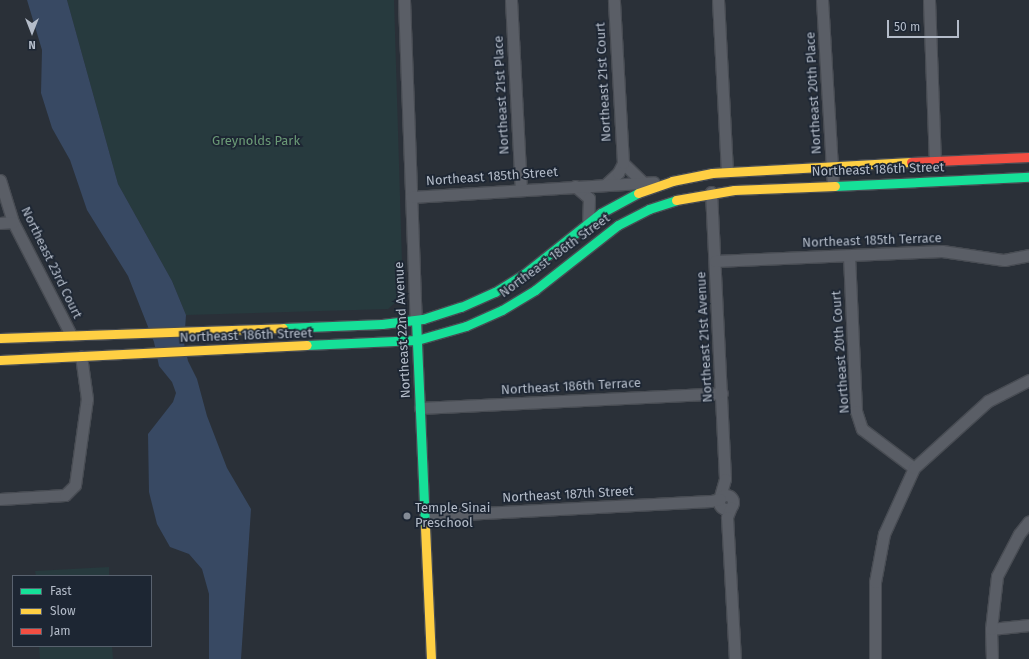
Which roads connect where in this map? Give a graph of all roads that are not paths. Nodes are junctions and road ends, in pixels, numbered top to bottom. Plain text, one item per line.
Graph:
1 (404, 0) edge
2 (511, 0) edge
3 (614, 0) edge
4 (718, 0) edge
5 (822, 0) edge
6 (929, 0) edge
7 (1029, 157) edge
8 (936, 161) junction
9 (623, 163) junction
10 (832, 166) junction
11 (750, 170) junction
12 (727, 171) junction
13 (1029, 177) edge
14 (0, 180) edge
15 (672, 181) junction
16 (644, 182) junction
17 (605, 185) junction
18 (833, 185) junction
19 (575, 186) junction
20 (521, 189) junction
21 (711, 192) junction
22 (411, 197) junction
23 (13, 222) junction
24 (588, 222) junction
25 (0, 223) edge
26 (1029, 255) edge
27 (849, 256) junction
28 (715, 261) junction
29 (416, 320) junction
30 (231, 330) junction
31 (71, 335) junction
32 (0, 338) edge
33 (417, 340) junction
34 (232, 350) junction
35 (81, 356) junction
36 (0, 360) edge
37 (1029, 380) edge
38 (722, 394) junction
39 (420, 408) junction
40 (914, 468) junction
41 (0, 499) edge
42 (723, 504) junction
43 (426, 516) junction
44 (1029, 521) edge
45 (1029, 625) edge
46 (991, 629) junction
47 (432, 659) edge
48 (735, 659) edge
49 (875, 659) edge
50 (992, 659) edge

1 - 22 street, Northeast 22nd Avenue
2 - 20 street, Northeast 21st Place
3 - 9 street, Northeast 21st Court
4 - 12 street
5 - 10 street, Northeast 20th Place
6 - 8 street
7 - 8 main road, Northeast 186th Street
8 - 10 main road, Northeast 186th Street
9 - 16 street
9 - 17 street
10 - 11 main road, Northeast 186th Street
10 - 18 street, Northeast 20th Place
11 - 12 main road, Northeast 186th Street
11 - 21 main road
12 - 15 main road, Northeast 186th Street
13 - 18 main road, Northeast 186th Street
14 - 23 street, Northeast 23rd Court
15 - 16 street, Northeast 185th Street
15 - 24 main road, Northeast 186th Street
16 - 17 street, Northeast 185th Street
17 - 19 street, Northeast 185th Street
18 - 21 main road, Northeast 186th Street
19 - 20 street, Northeast 185th Street
19 - 24 street, Northeast 185th Street
20 - 22 street, Northeast 185th Street
21 - 28 street, Northeast 21st Avenue
21 - 33 main road, Northeast 186th Street
22 - 29 street, Northeast 22nd Avenue
23 - 25 street
23 - 31 street, Northeast 23rd Court
24 - 29 main road, Northeast 186th Street
26 - 27 street, Northeast 185th Terrace
27 - 28 street, Northeast 185th Terrace
27 - 40 street, Northeast 20th Court
28 - 38 street, Northeast 21st Avenue
29 - 30 main road, Northeast 186th Street
29 - 33 main road, Northeast 22nd Avenue
30 - 31 main road, Northeast 186th Street
30 - 34 main road
31 - 32 main road, Northeast 186th Street
33 - 34 main road, Northeast 186th Street
33 - 39 main road, Northeast 22nd Avenue
34 - 35 main road, Northeast 186th Street
35 - 36 main road, Northeast 186th Street
35 - 41 street
37 - 40 street
38 - 39 street, Northeast 186th Terrace
38 - 42 street, Northeast 21st Avenue
39 - 43 main road, Northeast 22nd Avenue
40 - 49 street
42 - 43 street, Northeast 187th Street
42 - 48 street, Northeast 21st Avenue
43 - 47 main road, Northeast 22nd Avenue
44 - 46 street
45 - 46 street
46 - 50 street

